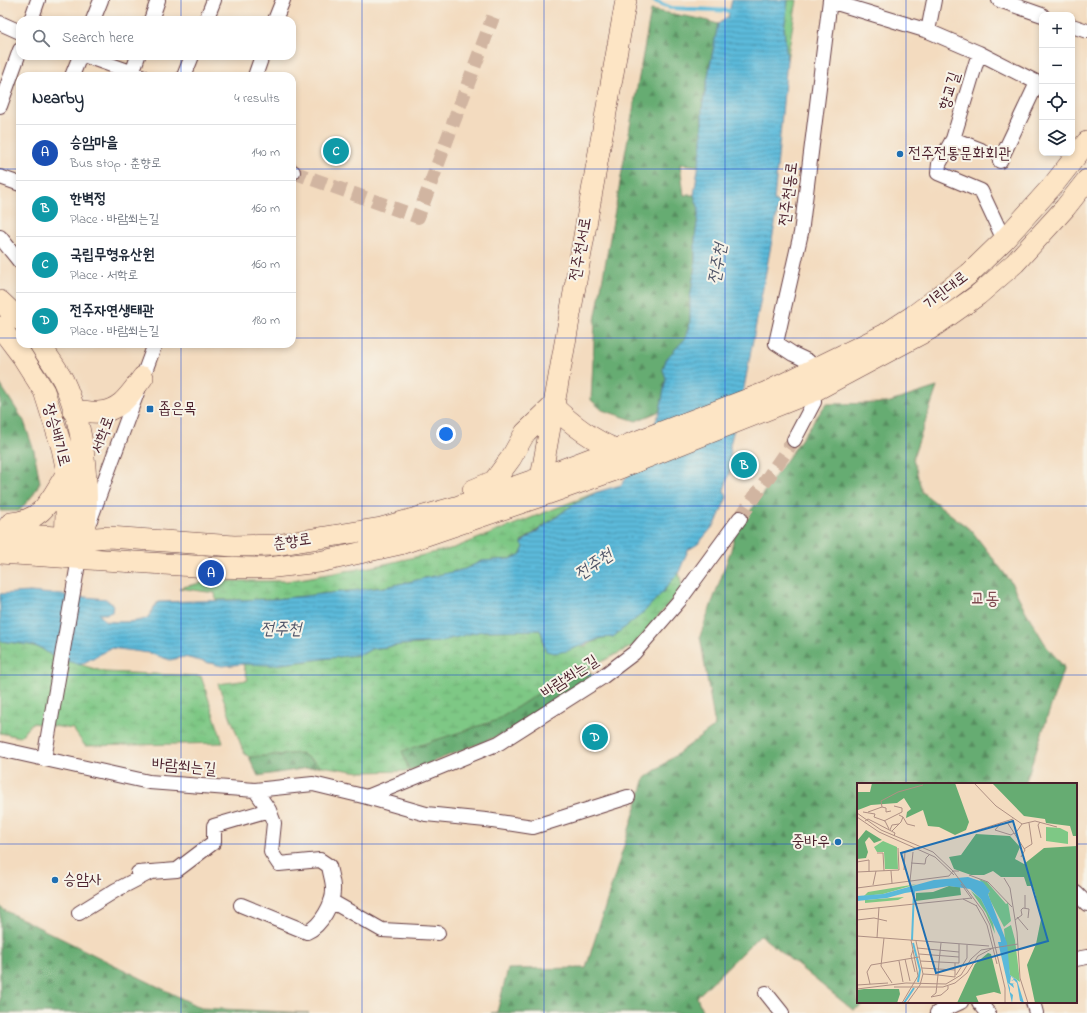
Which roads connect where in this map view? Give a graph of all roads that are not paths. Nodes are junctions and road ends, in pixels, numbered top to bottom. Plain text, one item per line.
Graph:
1 (38, 0) edge
2 (101, 0) edge
3 (158, 0) edge
4 (214, 0) edge
5 (283, 0) edge
6 (626, 0) edge
7 (934, 0) edge
8 (999, 0) edge
9 (830, 1) edge
10 (1039, 14) edge
11 (32, 16) edge
12 (95, 16) edge
13 (152, 16) edge
14 (208, 16) edge
15 (277, 16) edge
16 (0, 23) edge
17 (1075, 27) edge
18 (16, 30) edge
19 (928, 31) junction
20 (1087, 32) edge
21 (979, 53) junction
22 (16, 60) edge
23 (78, 60) edge
24 (96, 60) edge
25 (137, 60) edge
26 (190, 60) edge
27 (261, 60) edge
28 (74, 72) edge
29 (127, 72) edge
30 (135, 72) edge
31 (186, 72) edge
32 (256, 72) edge
33 (1039, 84) edge
34 (0, 106) edge
35 (953, 139) junction
36 (1087, 142) edge
37 (982, 150) dead end
38 (1000, 162) dead end
39 (0, 177) edge
40 (1087, 180) edge
41 (16, 183) edge
42 (0, 237) edge
43 (1004, 240) junction
44 (16, 257) edge
45 (0, 301) edge
46 (16, 316) edge
47 (0, 326) edge
48 (16, 348) edge
49 (16, 348) edge
50 (43, 348) edge
51 (154, 348) edge
52 (143, 377) junction
53 (811, 382) junction
54 (766, 401) junction
55 (553, 406) junction
56 (73, 411) junction
57 (794, 440) tunnel mouth
58 (615, 449) junction
59 (67, 472) junction
60 (539, 488) junction
61 (460, 506) junction
62 (740, 518) tunnel mouth
63 (1, 540) edge
64 (73, 553) junction
65 (0, 749) edge
66 (44, 759) junction
67 (255, 790) junction
68 (367, 797) junction
69 (628, 797) dead end
70 (269, 810) junction
71 (1077, 894) edge
72 (331, 901) junction
73 (1087, 904) edge
74 (241, 905) dead end
75 (80, 913) dead end
76 (438, 933) dead end
77 (1087, 957) edge
78 (1077, 959) edge
79 (766, 993) dead end
80 (960, 1003) edge
81 (980, 1003) edge
82 (1033, 1003) edge
83 (782, 1013) edge
84 (937, 1013) edge
85 (988, 1013) edge
86 (1036, 1013) edge

1 - 11 street
2 - 12 street
3 - 13 street
4 - 14 street
5 - 15 street
6 - 55 street, 전주천서로
7 - 19 street
8 - 10 street
9 - 19 street
9 - 53 street, 전주천동로
16 - 18 street
17 - 20 street
19 - 21 street
21 - 33 street
21 - 35 street, 향교길
22 - 34 street
23 - 28 street
24 - 29 street
25 - 30 street
26 - 31 street
27 - 32 street
33 - 38 street
35 - 37 street
35 - 43 street, 향교길
36 - 43 street, 기린대로
39 - 41 street
40 - 53 street, 기린대로
42 - 44 street
43 - 53 street, 기린대로
45 - 46 street
47 - 48 street, 장승배기로
49 - 59 street, 장승배기로
50 - 56 street
51 - 52 street, 서학로
52 - 56 street
52 - 64 street, 서학로
53 - 54 street, 기린대로
53 - 57 street
54 - 58 street, 춘향로
54 - 60 street, 춘향로
55 - 58 street
55 - 60 street, 전주천서로
55 - 61 street
56 - 64 street
58 - 60 street, 춘향로
59 - 63 street
59 - 64 street, 장승배기로
60 - 61 street, 춘향로
60 - 64 street, 춘향로
61 - 64 street, 춘향로
62 - 68 street, 바람쐬는길
63 - 64 street, 춘향로
64 - 66 street, 서학로
65 - 66 street, 바람쐬는길
66 - 67 street, 바람쐬는길
67 - 68 street, 바람쐬는길
67 - 70 street
68 - 69 street, 바람쐬는길
70 - 72 street
70 - 75 street
71 - 73 street
72 - 74 street
72 - 76 street
77 - 78 street
79 - 83 street
80 - 84 street
81 - 85 street
82 - 86 street

